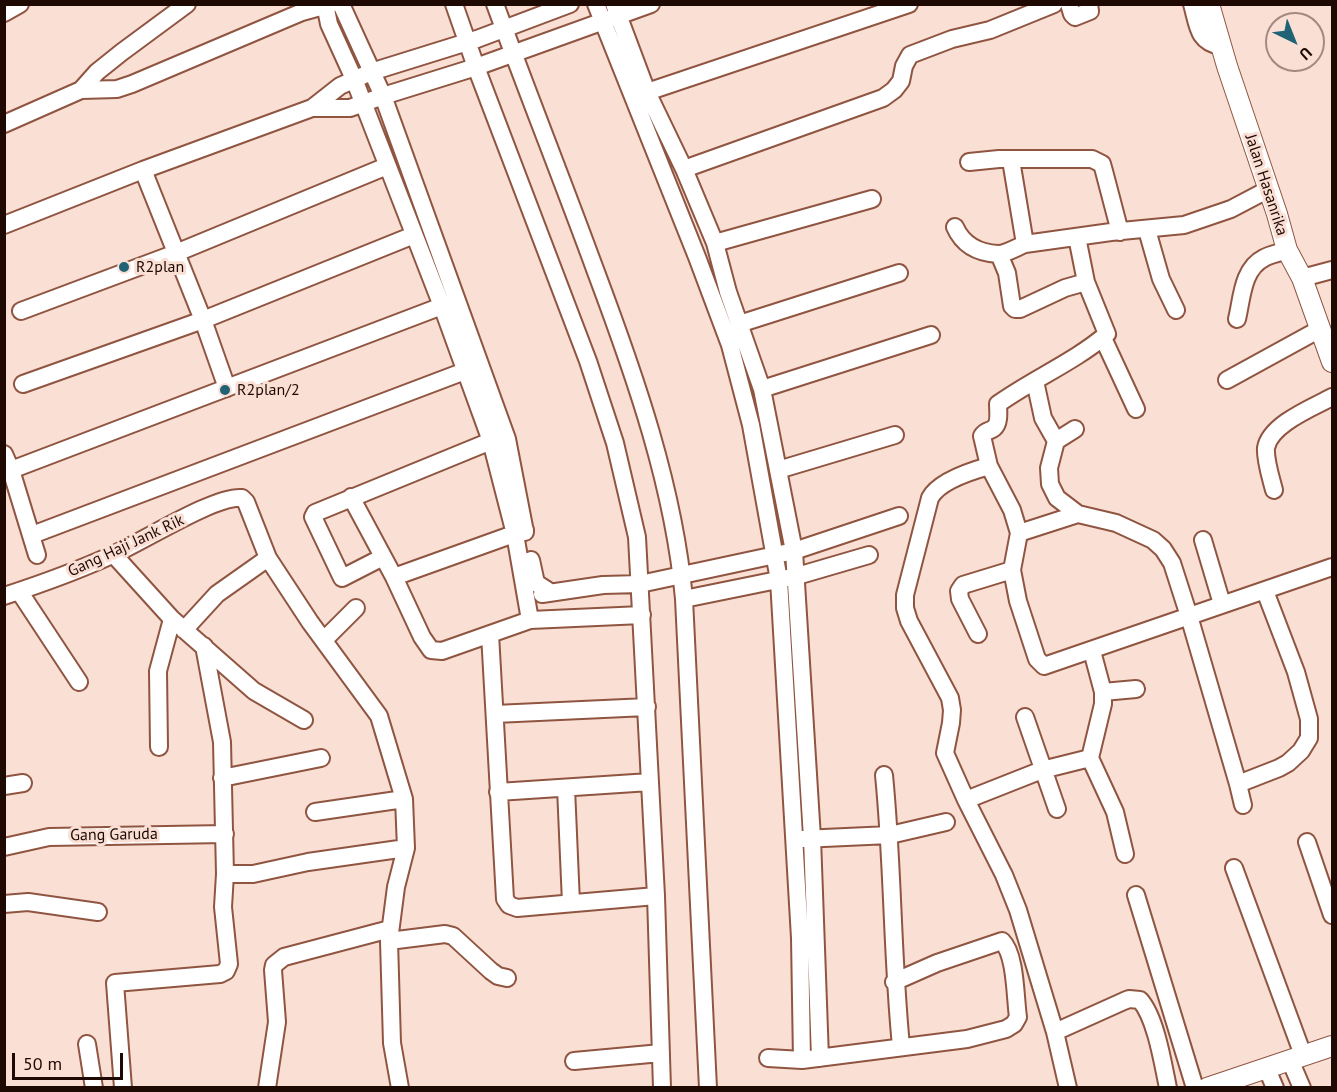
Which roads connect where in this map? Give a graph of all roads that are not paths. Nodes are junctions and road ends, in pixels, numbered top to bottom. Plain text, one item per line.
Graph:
1 (20, 4) edge
2 (187, 4) edge
3 (454, 4) edge
4 (495, 4) edge
5 (570, 4) edge
6 (651, 4) edge
7 (909, 4) edge
8 (1054, 4) edge
9 (1069, 4) edge
10 (1089, 4) edge
11 (1192, 4) edge
12 (1209, 4) edge
13 (330, 5) edge
14 (608, 11) edge
15 (4, 13) edge
16 (501, 30) junction
17 (472, 41) junction
18 (1221, 46) junction
19 (510, 54) junction
20 (480, 65) junction
21 (371, 72) junction
22 (354, 79) junction
23 (81, 90) junction
24 (647, 92) junction
25 (383, 96) junction
26 (362, 103) junction
27 (312, 108) junction
28 (4, 124) edge
29 (1011, 160) junction
30 (969, 162) dead end
31 (387, 166) junction
32 (684, 169) junction
33 (143, 170) junction
34 (1269, 189) junction
35 (872, 199) dead end
36 (4, 225) edge
37 (955, 227) dead end
38 (1147, 230) junction
39 (1120, 232) junction
40 (414, 235) junction
41 (1077, 237) junction
42 (715, 243) junction
43 (1025, 244) junction
44 (1287, 250) junction
45 (176, 253) junction
46 (999, 254) junction
47 (1332, 270) edge
48 (899, 273) dead end
49 (1302, 278) junction
50 (1086, 282) junction
51 (720, 294) junction
52 (442, 306) junction
53 (1176, 310) dead end
54 (21, 311) dead end
55 (1237, 319) dead end
56 (202, 320) junction
57 (740, 324) junction
58 (1320, 328) junction
59 (459, 329) junction
60 (931, 335) dead end
61 (1103, 338) junction
62 (1332, 362) edge
63 (465, 371) junction
64 (1227, 380) dead end
65 (1035, 381) junction
66 (23, 384) dead end
67 (227, 388) junction
68 (762, 389) junction
69 (1332, 397) edge
70 (1136, 409) dead end
71 (1075, 429) dead end
72 (894, 435) dead end
73 (491, 441) junction
74 (1056, 441) junction
75 (8, 462) edge
76 (989, 466) junction
77 (778, 470) junction
78 (1274, 490) dead end
79 (351, 497) junction
80 (1078, 514) junction
81 (899, 516) dead end
82 (520, 532) junction
83 (1019, 533) junction
84 (32, 535) junction
85 (1203, 540) dead end
86 (794, 551) junction
87 (775, 554) junction
88 (37, 555) dead end
89 (114, 555) junction
90 (868, 555) dead end
91 (383, 557) junction
92 (268, 558) junction
93 (1332, 567) edge
94 (527, 570) junction
95 (1012, 570) junction
96 (675, 576) junction
97 (797, 576) junction
98 (394, 577) junction
99 (779, 580) junction
100 (646, 583) junction
101 (1265, 591) junction
102 (550, 592) junction
103 (12, 594) edge
104 (526, 597) junction
105 (684, 599) junction
106 (1222, 604) junction
107 (356, 608) dead end
108 (642, 615) junction
109 (1190, 616) junction
110 (530, 620) junction
111 (178, 625) junction
112 (490, 634) junction
113 (978, 634) dead end
114 (324, 640) junction
115 (204, 646) junction
116 (1092, 651) junction
117 (80, 682) dead end
118 (1136, 689) dead end
119 (1103, 692) junction
120 (647, 707) junction
121 (495, 714) junction
122 (1025, 717) dead end
123 (304, 720) dead end
124 (159, 747) dead end
125 (321, 758) dead end
126 (1090, 758) junction
127 (1042, 770) junction
128 (884, 775) dead end
129 (222, 778) junction
130 (650, 782) junction
131 (23, 783) dead end
132 (1238, 784) junction
133 (4, 786) edge
134 (566, 788) junction
135 (498, 792) junction
136 (404, 799) junction
137 (966, 800) junction
138 (1243, 805) dead end
139 (1057, 809) dead end
140 (315, 812) dead end
141 (946, 822) dead end
142 (225, 834) junction
143 (890, 835) junction
144 (812, 838) junction
145 (793, 841) junction
146 (1306, 842) dead end
147 (4, 847) edge
148 (406, 848) junction
149 (1125, 854) dead end
150 (1234, 868) dead end
151 (225, 874) junction
152 (1136, 894) dead end
153 (656, 896) junction
154 (571, 903) junction
155 (4, 904) edge
156 (98, 912) dead end
157 (1332, 915) edge
158 (390, 935) junction
159 (507, 978) dead end
160 (894, 982) junction
161 (1055, 1032) junction
162 (87, 1044) dead end
163 (901, 1046) junction
164 (1332, 1046) edge
165 (661, 1053) junction
166 (768, 1058) dead end
167 (820, 1058) junction
168 (1297, 1058) junction
169 (802, 1060) junction
170 (574, 1061) dead end
171 (1267, 1069) junction
172 (94, 1088) edge
173 (123, 1088) edge
174 (267, 1088) edge
175 (400, 1088) edge
176 (662, 1088) edge
177 (708, 1088) edge
178 (1068, 1088) edge
179 (1168, 1088) edge
180 (1195, 1088) edge
181 (1207, 1088) edge
182 (1275, 1088) edge
183 (1302, 1088) edge

1 - 15 street
2 - 23 street
3 - 17 street
4 - 16 street
5 - 16 street
6 - 14 street
7 - 24 street
8 - 32 street
9 - 10 street
11 - 18 street
12 - 18 street, Jalan Hasanrika
13 - 21 street
13 - 22 street
13 - 23 street
14 - 19 street
14 - 24 street
14 - 51 street
16 - 17 street
16 - 19 street
17 - 20 street
17 - 21 street
18 - 34 street, Jalan Hasanrika
19 - 20 street
19 - 96 street
20 - 25 street
20 - 100 street
21 - 22 street
21 - 25 street
22 - 26 street
22 - 27 street
23 - 28 street
24 - 32 street
25 - 26 street
25 - 59 street
26 - 27 street
26 - 31 street
27 - 33 street
29 - 30 street
29 - 39 street
29 - 43 street
31 - 40 street
31 - 45 street
32 - 42 street
33 - 36 street
33 - 45 street
34 - 38 street
34 - 44 street, Jalan Hasanrika
35 - 42 street
37 - 46 street
38 - 39 street
38 - 53 street
39 - 41 street
40 - 52 street
40 - 56 street
41 - 43 street
41 - 50 street
42 - 51 street
43 - 46 street
44 - 49 street, Jalan Hasanrika
44 - 55 street
45 - 54 street
45 - 56 street
46 - 50 street
47 - 49 street
48 - 57 street
49 - 58 street, Jalan Hasanrika
50 - 61 street
51 - 57 street
51 - 87 street
52 - 59 street
52 - 67 street
56 - 66 street
56 - 67 street
57 - 68 street
58 - 62 street, Jalan Hasanrika
58 - 64 street
59 - 63 street
59 - 82 street
60 - 68 street
61 - 65 street
61 - 70 street
63 - 73 street
63 - 84 street
65 - 74 street
65 - 76 street
67 - 75 street
68 - 77 street
69 - 78 street
71 - 74 street
72 - 77 street
73 - 79 street
73 - 82 street
74 - 80 street
75 - 84 street
76 - 83 street
76 - 137 street
77 - 86 street
79 - 91 street
79 - 91 street
80 - 83 street
80 - 109 street
81 - 86 street
82 - 94 street
82 - 98 street
83 - 95 street
84 - 88 street
85 - 106 street
86 - 87 street
86 - 97 street
87 - 96 street
87 - 99 street
89 - 92 street, Gang Haji Jank Rik
89 - 103 street, Gang Haji Jank Rik
89 - 111 street
90 - 97 street
91 - 98 street
92 - 111 street
92 - 114 street
93 - 101 street
94 - 102 street
94 - 104 street
95 - 113 street
95 - 116 street
96 - 100 street
96 - 105 street
97 - 99 street
97 - 144 street
98 - 112 street
99 - 105 street
99 - 145 street
100 - 102 street
100 - 108 street
101 - 106 street
101 - 132 street
102 - 104 street
103 - 117 street
104 - 110 street
105 - 177 street
106 - 109 street
107 - 114 street
108 - 110 street
108 - 120 street
109 - 116 street
109 - 132 street
110 - 112 street
111 - 115 street
111 - 124 street
112 - 121 street
114 - 136 street
115 - 123 street
115 - 129 street
116 - 119 street
118 - 119 street
119 - 126 street
120 - 121 street
120 - 130 street
121 - 135 street
122 - 127 street
125 - 129 street
126 - 127 street
126 - 149 street
127 - 137 street
127 - 139 street
128 - 143 street
129 - 142 street
130 - 134 street
130 - 153 street
131 - 133 street
132 - 138 street
134 - 135 street
134 - 154 street
135 - 154 street
136 - 140 street
136 - 148 street
137 - 161 street
141 - 143 street
142 - 147 street, Gang Garuda
142 - 151 street
143 - 144 street
143 - 160 street
144 - 145 street
144 - 167 street
145 - 169 street
146 - 157 street
148 - 151 street
148 - 158 street
150 - 168 street
151 - 173 street
152 - 180 street
153 - 154 street
153 - 165 street
155 - 156 street
158 - 159 street
158 - 174 street
158 - 175 street
160 - 163 street
160 - 163 street
161 - 178 street
161 - 179 street
162 - 172 street
163 - 167 street
164 - 168 street
165 - 170 street
165 - 176 street
166 - 169 street
167 - 169 street
168 - 171 street
168 - 183 street
171 - 181 street
171 - 182 street

